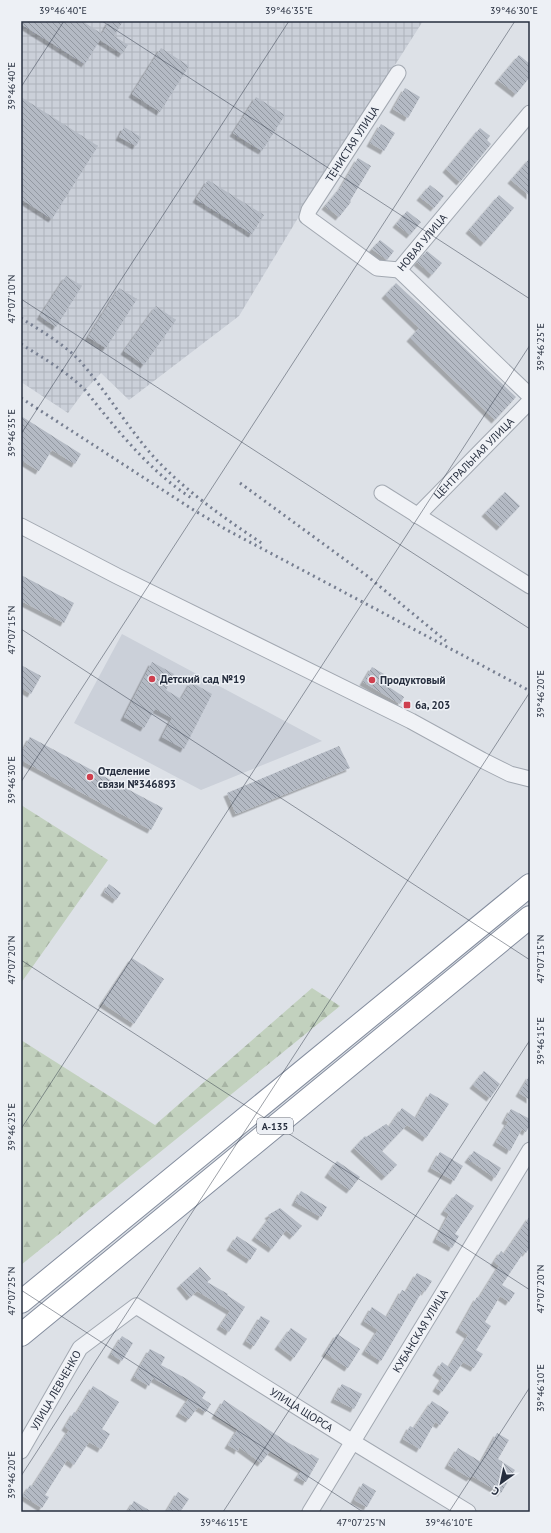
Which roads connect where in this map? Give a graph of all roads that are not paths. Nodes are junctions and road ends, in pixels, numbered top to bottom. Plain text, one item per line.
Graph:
1 (398, 73) dead end
2 (530, 113) edge
3 (399, 270) junction
4 (530, 396) edge
5 (530, 401) edge
6 (382, 493) dead end
7 (418, 516) junction
8 (21, 526) edge
9 (530, 586) edge
10 (530, 779) edge
11 (530, 885) edge
12 (530, 917) edge
13 (530, 1150) edge
14 (21, 1302) edge
15 (136, 1306) joint
16 (21, 1335) edge
17 (353, 1442) junction
18 (21, 1451) edge
19 (310, 1512) edge
20 (468, 1512) edge

1 - 3 street, ТЕНИСТАЯ УЛИЦА
2 - 3 street, НОВАЯ УЛИЦА
3 - 4 street, НОВАЯ УЛИЦА
5 - 7 street, ЦЕНТРАЛЬНАЯ УЛИЦА
6 - 7 street
7 - 9 street
8 - 10 street
11 - 14 highway, А-135
12 - 16 highway, А-135
13 - 17 street, КУБАНСКАЯ УЛИЦА
15 - 17 street, УЛИЦА ЩОРСА
15 - 18 street, УЛИЦА ЛЕВЧЕНКО
17 - 19 street, КУБАНСКАЯ УЛИЦА
17 - 20 street, УЛИЦА ЩОРСА

